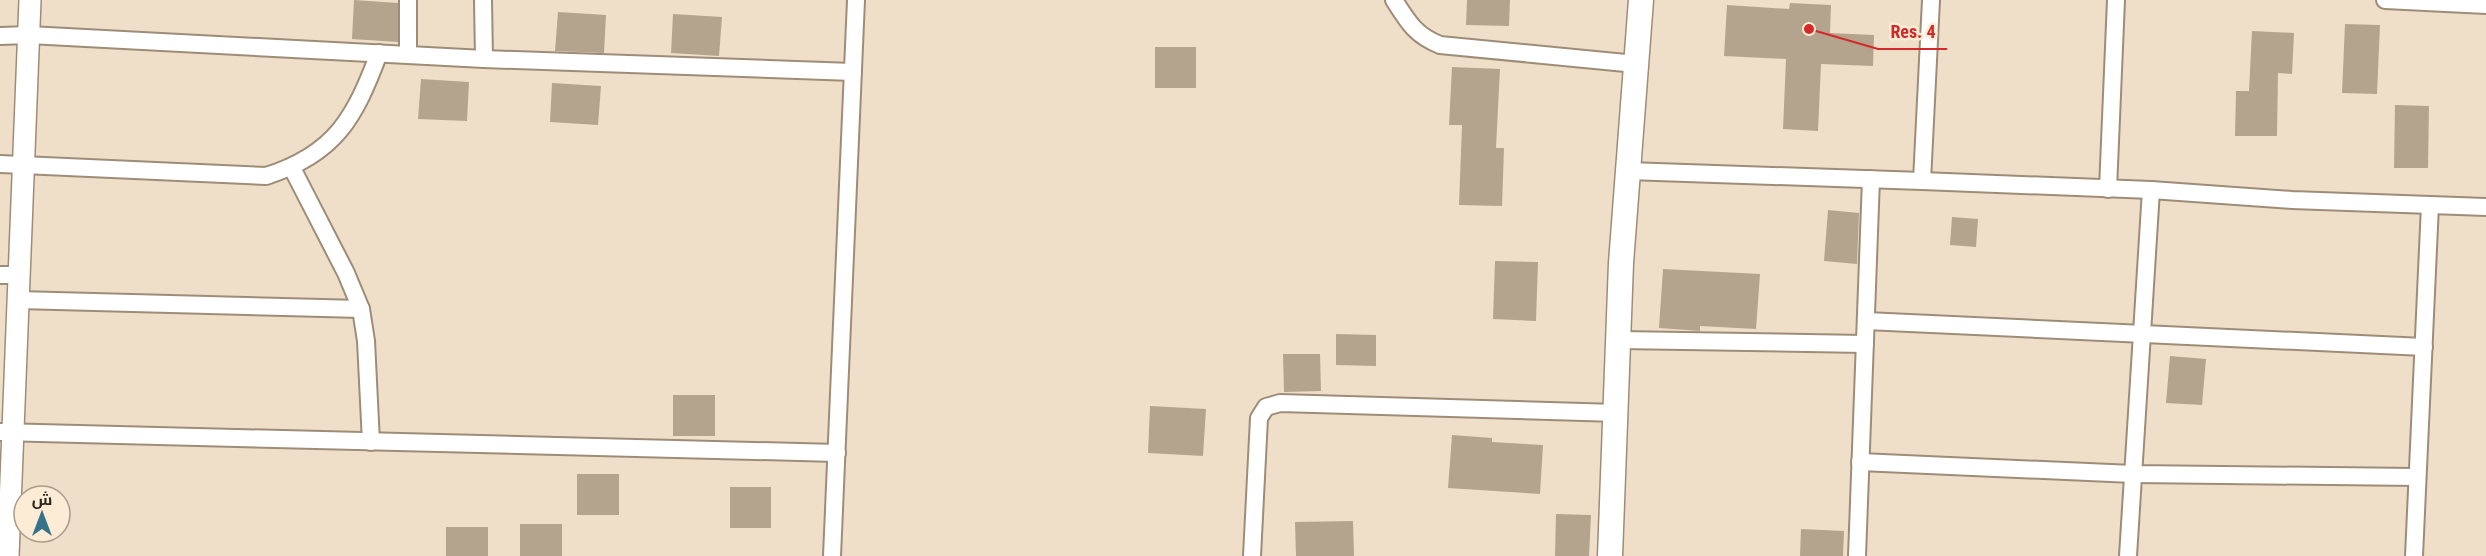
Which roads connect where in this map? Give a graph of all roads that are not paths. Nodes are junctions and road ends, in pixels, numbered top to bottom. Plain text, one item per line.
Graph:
1 (30, 0) edge
2 (408, 0) edge
3 (483, 0) edge
4 (856, 0) edge
5 (1394, 0) edge
6 (1641, 0) edge
7 (1931, 0) edge
8 (2116, 0) edge
9 (2385, 0) edge
10 (2486, 5) edge
11 (29, 35) junction
12 (0, 36) edge
13 (380, 53) junction
14 (408, 54) junction
15 (484, 59) junction
16 (1636, 64) junction
17 (853, 72) junction
18 (0, 164) edge
19 (23, 165) junction
20 (292, 168) junction
21 (1628, 171) junction
22 (1871, 179) junction
23 (1922, 181) junction
24 (2108, 189) junction
25 (2151, 190) junction
26 (2430, 206) junction
27 (2486, 207) edge
28 (9, 275) edge
29 (18, 300) junction
30 (361, 309) junction
31 (1866, 321) junction
32 (2142, 333) junction
33 (1619, 340) junction
34 (1865, 344) junction
35 (2424, 347) junction
36 (1617, 413) junction
37 (6, 432) edge
38 (371, 442) junction
39 (837, 453) junction
40 (1860, 462) junction
41 (2133, 474) junction
42 (2416, 477) junction
43 (8, 556) edge
44 (832, 556) edge
45 (1252, 556) edge
46 (1610, 556) edge
47 (1857, 556) edge
48 (2128, 556) edge
49 (2414, 556) edge

1 - 11 street
2 - 14 street
3 - 15 street
4 - 17 street
5 - 16 street
6 - 16 main road
7 - 23 street
8 - 24 street
9 - 10 street
11 - 12 street
11 - 13 street
11 - 19 street
13 - 14 street
13 - 20 street
14 - 15 street
15 - 17 street
16 - 21 main road
17 - 39 street
18 - 19 street
19 - 20 street
19 - 28 street
20 - 30 street
21 - 22 street
21 - 33 main road
22 - 23 street
22 - 31 street
23 - 24 street
24 - 25 street
25 - 26 street
25 - 32 street
26 - 27 street
26 - 35 street
28 - 29 street
29 - 30 street
29 - 37 street
30 - 38 street
31 - 32 street
31 - 34 street
32 - 35 street
32 - 41 street
33 - 34 street
33 - 36 main road
34 - 40 street
35 - 42 street
36 - 45 street
36 - 46 main road
37 - 38 street
37 - 43 street
38 - 39 street
39 - 44 street
40 - 41 street
40 - 47 street
41 - 42 street
41 - 48 street
42 - 49 street

